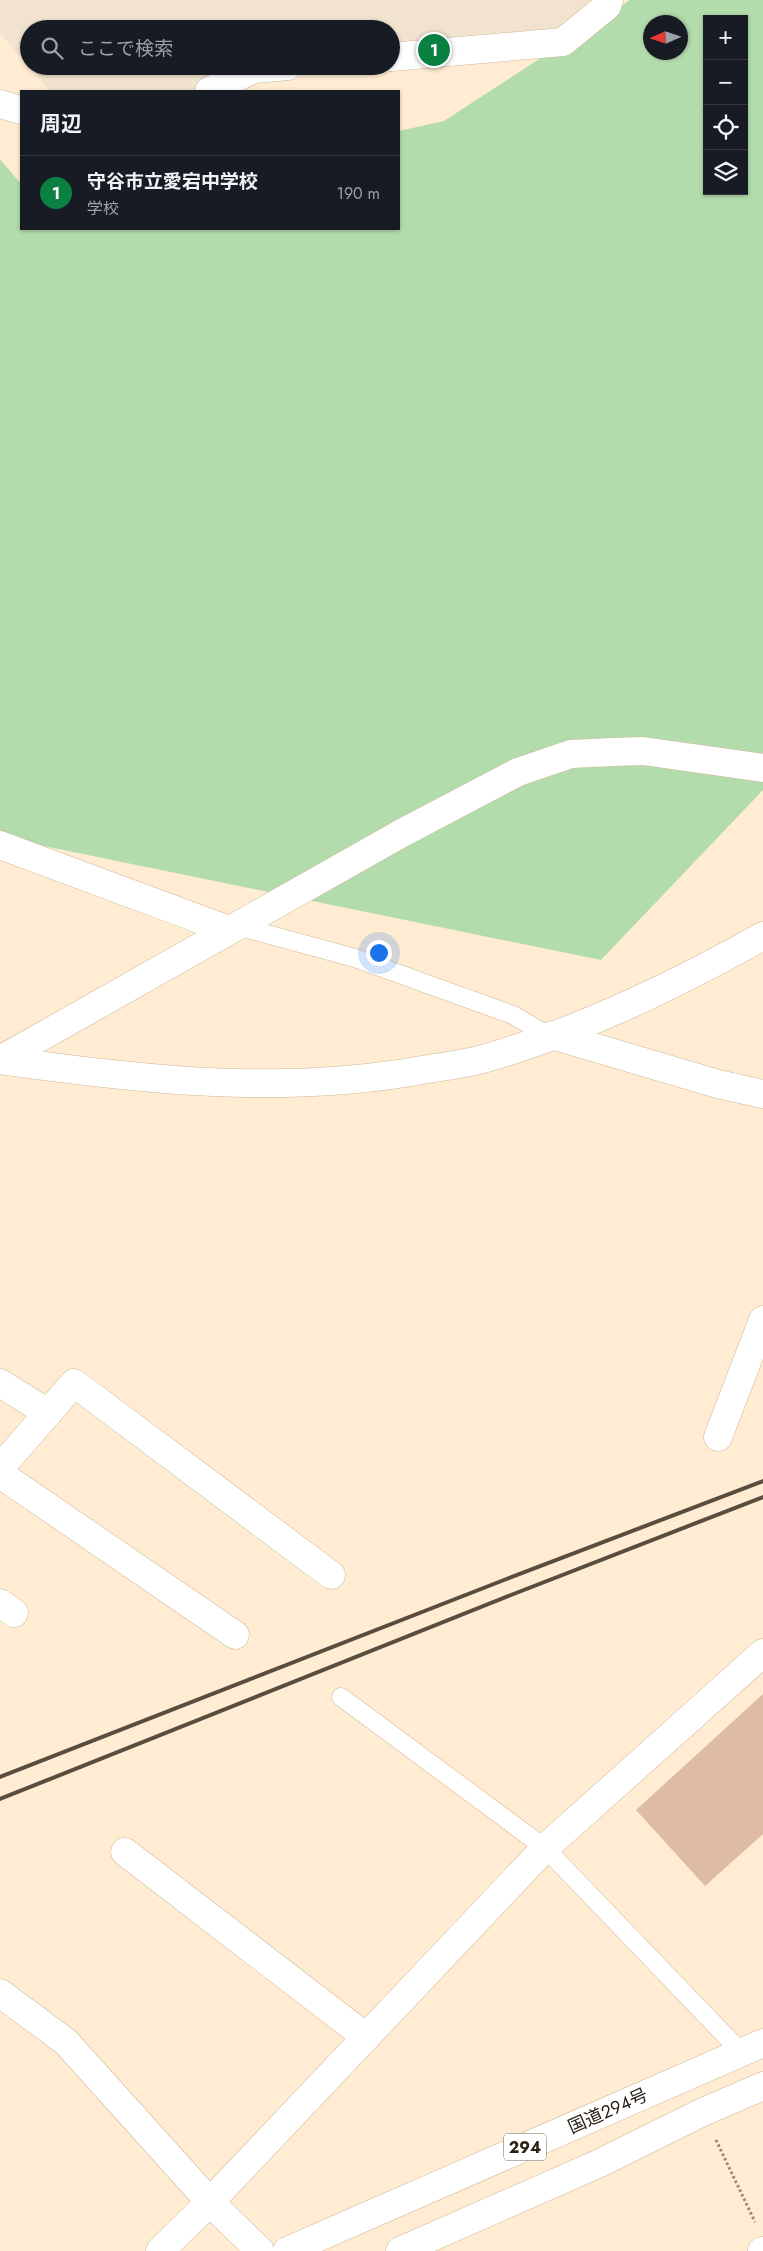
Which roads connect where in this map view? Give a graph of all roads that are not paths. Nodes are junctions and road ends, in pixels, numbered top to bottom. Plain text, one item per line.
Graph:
1 (609, 0) edge
2 (400, 56) edge
3 (242, 75) edge
4 (211, 90) edge
5 (0, 104) edge
6 (20, 110) edge
7 (763, 768) edge
8 (0, 844) edge
9 (233, 928) junction
10 (763, 936) edge
11 (551, 1036) junction
12 (0, 1060) edge
13 (763, 1094) edge
14 (763, 1320) edge
15 (0, 1383) edge
16 (48, 1413) junction
17 (718, 1437) dead end
18 (0, 1468) edge
19 (0, 1474) edge
20 (331, 1575) dead end
21 (235, 1635) dead end
22 (763, 1654) edge
23 (341, 1697) dead end
24 (545, 1848) junction
25 (126, 1852) dead end
26 (0, 1993) edge
27 (366, 2037) junction
28 (752, 2048) edge
29 (763, 2086) edge
30 (210, 2202) junction
31 (160, 2251) edge
32 (260, 2251) edge
33 (288, 2251) edge
34 (400, 2251) edge

1 - 2 main road
3 - 4 main road
5 - 6 main road
7 - 9 main road
8 - 9 main road
9 - 11 lane
9 - 12 main road
10 - 11 main road
11 - 12 main road
11 - 13 main road
14 - 17 main road
15 - 16 main road
16 - 18 main road
16 - 20 main road
19 - 21 main road
22 - 24 main road
23 - 24 lane
24 - 27 main road
24 - 28 lane
25 - 27 main road
26 - 30 main road
27 - 30 main road
28 - 33 main road, 国道294号 / 294
29 - 34 main road, 294
30 - 31 main road
30 - 32 main road

